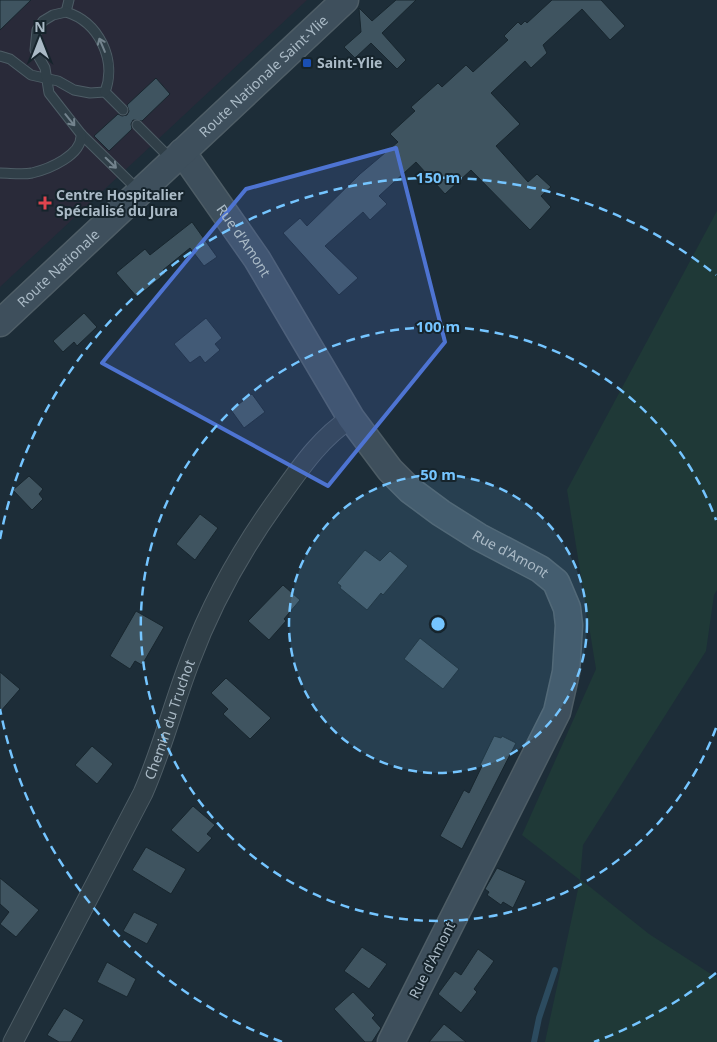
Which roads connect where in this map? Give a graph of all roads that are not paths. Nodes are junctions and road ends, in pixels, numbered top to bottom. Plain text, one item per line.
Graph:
1 (69, 0) edge
2 (345, 0) edge
3 (66, 12) junction
4 (0, 56) edge
5 (46, 79) junction
6 (105, 92) junction
7 (123, 110) dead end
8 (137, 125) dead end
9 (81, 134) junction
10 (177, 157) junction
11 (0, 173) edge
12 (140, 192) junction
13 (0, 324) edge
14 (352, 418) junction
15 (13, 1042) edge
16 (391, 1042) edge

1 - 3 lane
2 - 10 street, Route Nationale Saint-Ylie
3 - 5 lane
6 -> 3 lane
4 - 5 lane
5 - 6 lane
5 -> 9 lane
6 - 7 lane
8 - 10 lane
9 - 11 lane
9 -> 12 lane
10 - 12 street, Route Nationale
10 - 14 street, Rue d'Amont
12 - 13 street, Route Nationale
14 - 15 street, Chemin du Truchot
14 - 16 street, Rue d'Amont

